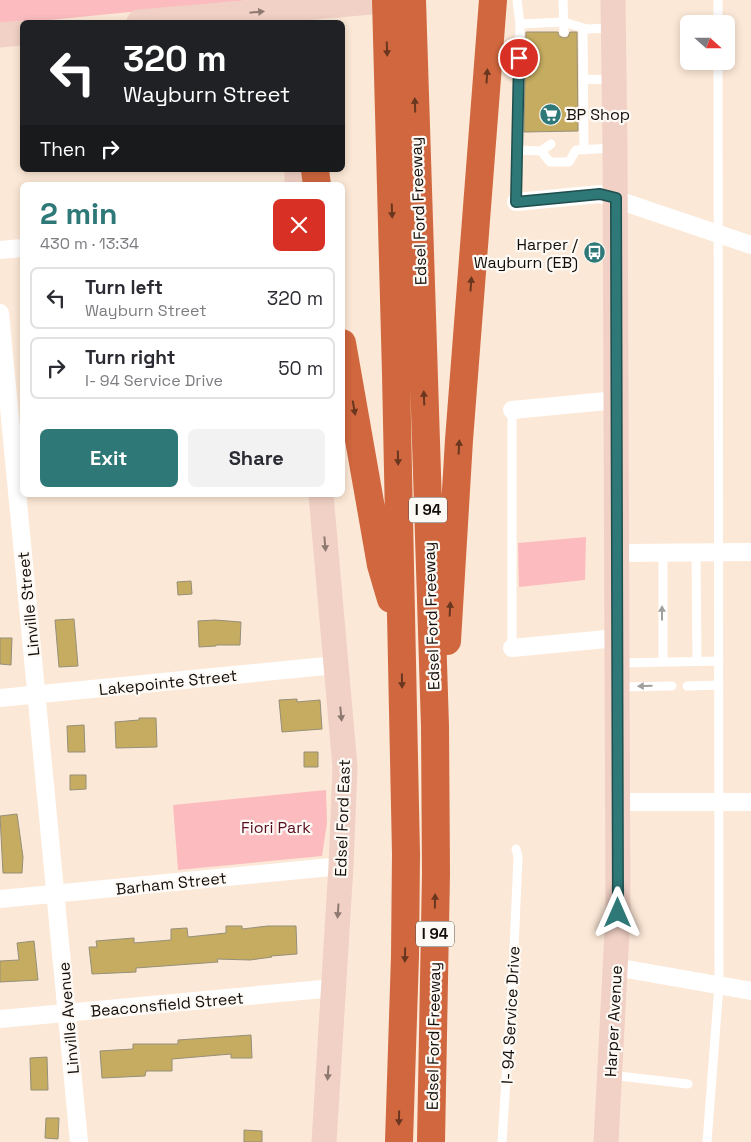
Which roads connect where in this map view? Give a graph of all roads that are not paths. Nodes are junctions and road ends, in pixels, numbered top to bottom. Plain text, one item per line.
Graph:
1 (386, 0) edge
2 (395, 0) edge
3 (412, 0) edge
4 (493, 0) edge
5 (517, 0) edge
6 (563, 0) edge
7 (613, 0) edge
8 (718, 0) edge
9 (307, 9) edge
10 (718, 15) edge
11 (165, 20) edge
12 (520, 24) junction
13 (564, 27) junction
14 (583, 28) junction
15 (614, 28) junction
16 (20, 33) edge
17 (0, 35) edge
18 (718, 70) edge
19 (584, 78) junction
20 (614, 80) junction
21 (551, 144) dead end
22 (568, 144) dead end
23 (615, 148) junction
24 (516, 150) junction
25 (580, 150) junction
26 (541, 151) junction
27 (616, 198) junction
28 (516, 202) joint
29 (717, 234) junction
30 (751, 245) edge
31 (20, 248) edge
32 (0, 250) edge
33 (0, 313) edge
34 (345, 360) edge
35 (616, 400) junction
36 (512, 410) joint
37 (12, 457) edge
38 (321, 497) edge
39 (751, 552) edge
40 (617, 553) junction
41 (663, 553) junction
42 (696, 553) junction
43 (720, 553) junction
44 (401, 632) junction
45 (617, 638) junction
46 (512, 648) joint
47 (697, 661) junction
48 (719, 661) junction
49 (662, 662) junction
50 (336, 665) junction
51 (617, 675) junction
52 (719, 685) junction
53 (672, 686) dead end
54 (687, 686) dead end
55 (37, 694) junction
56 (0, 698) edge
57 (435, 726) junction
58 (618, 802) junction
59 (719, 802) junction
60 (751, 802) edge
61 (516, 849) dead end
62 (341, 866) junction
63 (56, 894) junction
64 (0, 900) edge
65 (615, 967) junction
66 (719, 985) junction
67 (334, 988) junction
68 (751, 990) edge
69 (67, 1013) junction
70 (0, 1019) edge
71 (610, 1075) junction
72 (688, 1084) dead end
73 (79, 1142) edge
74 (324, 1142) edge
75 (399, 1142) edge
76 (431, 1142) edge
77 (502, 1142) edge
78 (606, 1142) edge
79 (707, 1142) edge

1 -> 44 highway, Edsel Ford Freeway / I 94
2 - 9 main road
57 -> 3 highway, Edsel Ford Freeway / I 94
57 -> 4 highway
5 - 12 lane
6 - 13 lane
7 - 15 main road, Harper Avenue
8 - 10 lane
11 -> 9 main road
12 - 13 lane
12 - 24 lane
13 - 14 lane
14 - 15 lane
14 - 19 lane
15 - 20 main road, Harper Avenue
16 - 17 main road
18 - 29 lane
19 - 20 lane
19 - 25 lane
20 - 23 main road, Harper Avenue
21 - 26 lane
22 - 25 lane
23 - 25 lane
23 - 27 main road, Harper Avenue
24 - 26 lane
24 - 28 lane
25 - 26 lane
27 - 28 street
27 - 29 street
27 - 35 main road, Harper Avenue
29 - 30 street
29 - 43 lane
31 - 32 street
33 - 37 street, Linville Street
34 -> 44 highway
35 - 36 street
35 - 40 main road, Harper Avenue
36 - 46 lane
37 - 55 street, Linville Street
38 -> 50 main road, Edsel Ford East
39 - 43 street
40 - 41 street
40 - 45 main road, Harper Avenue
41 - 42 street
49 -> 41 lane
42 - 43 street
42 - 47 lane
43 - 48 lane
44 -> 75 highway, Edsel Ford Freeway / I 94
45 - 46 street
45 - 51 main road, Harper Avenue
47 - 48 lane
47 - 49 lane
48 - 52 lane
49 - 51 lane
50 - 55 street, Lakepointe Street
50 -> 62 main road, Edsel Ford East
53 -> 51 lane
51 - 58 main road, Harper Avenue
52 - 54 lane
52 - 59 lane
55 - 56 street, Lakepointe Street
55 - 63 street, Linville Street
76 -> 57 highway, Edsel Ford Freeway / I 94
58 - 59 street
58 - 65 main road, Harper Avenue
59 - 60 street
59 - 66 lane
61 - 77 lane, I- 94 Service Drive
62 - 63 street, Barham Street
62 -> 67 main road, Edsel Ford East
63 - 64 street, Barham Street
63 - 69 street, Linville Avenue
65 - 66 street
65 - 71 main road, Harper Avenue
66 - 68 street
66 - 79 lane
67 - 69 street, Beaconsfield Street
67 -> 74 main road, Edsel Ford East
69 - 70 street, Beaconsfield Street
69 - 73 street, Linville Avenue
71 - 72 lane
71 - 78 main road, Harper Avenue

